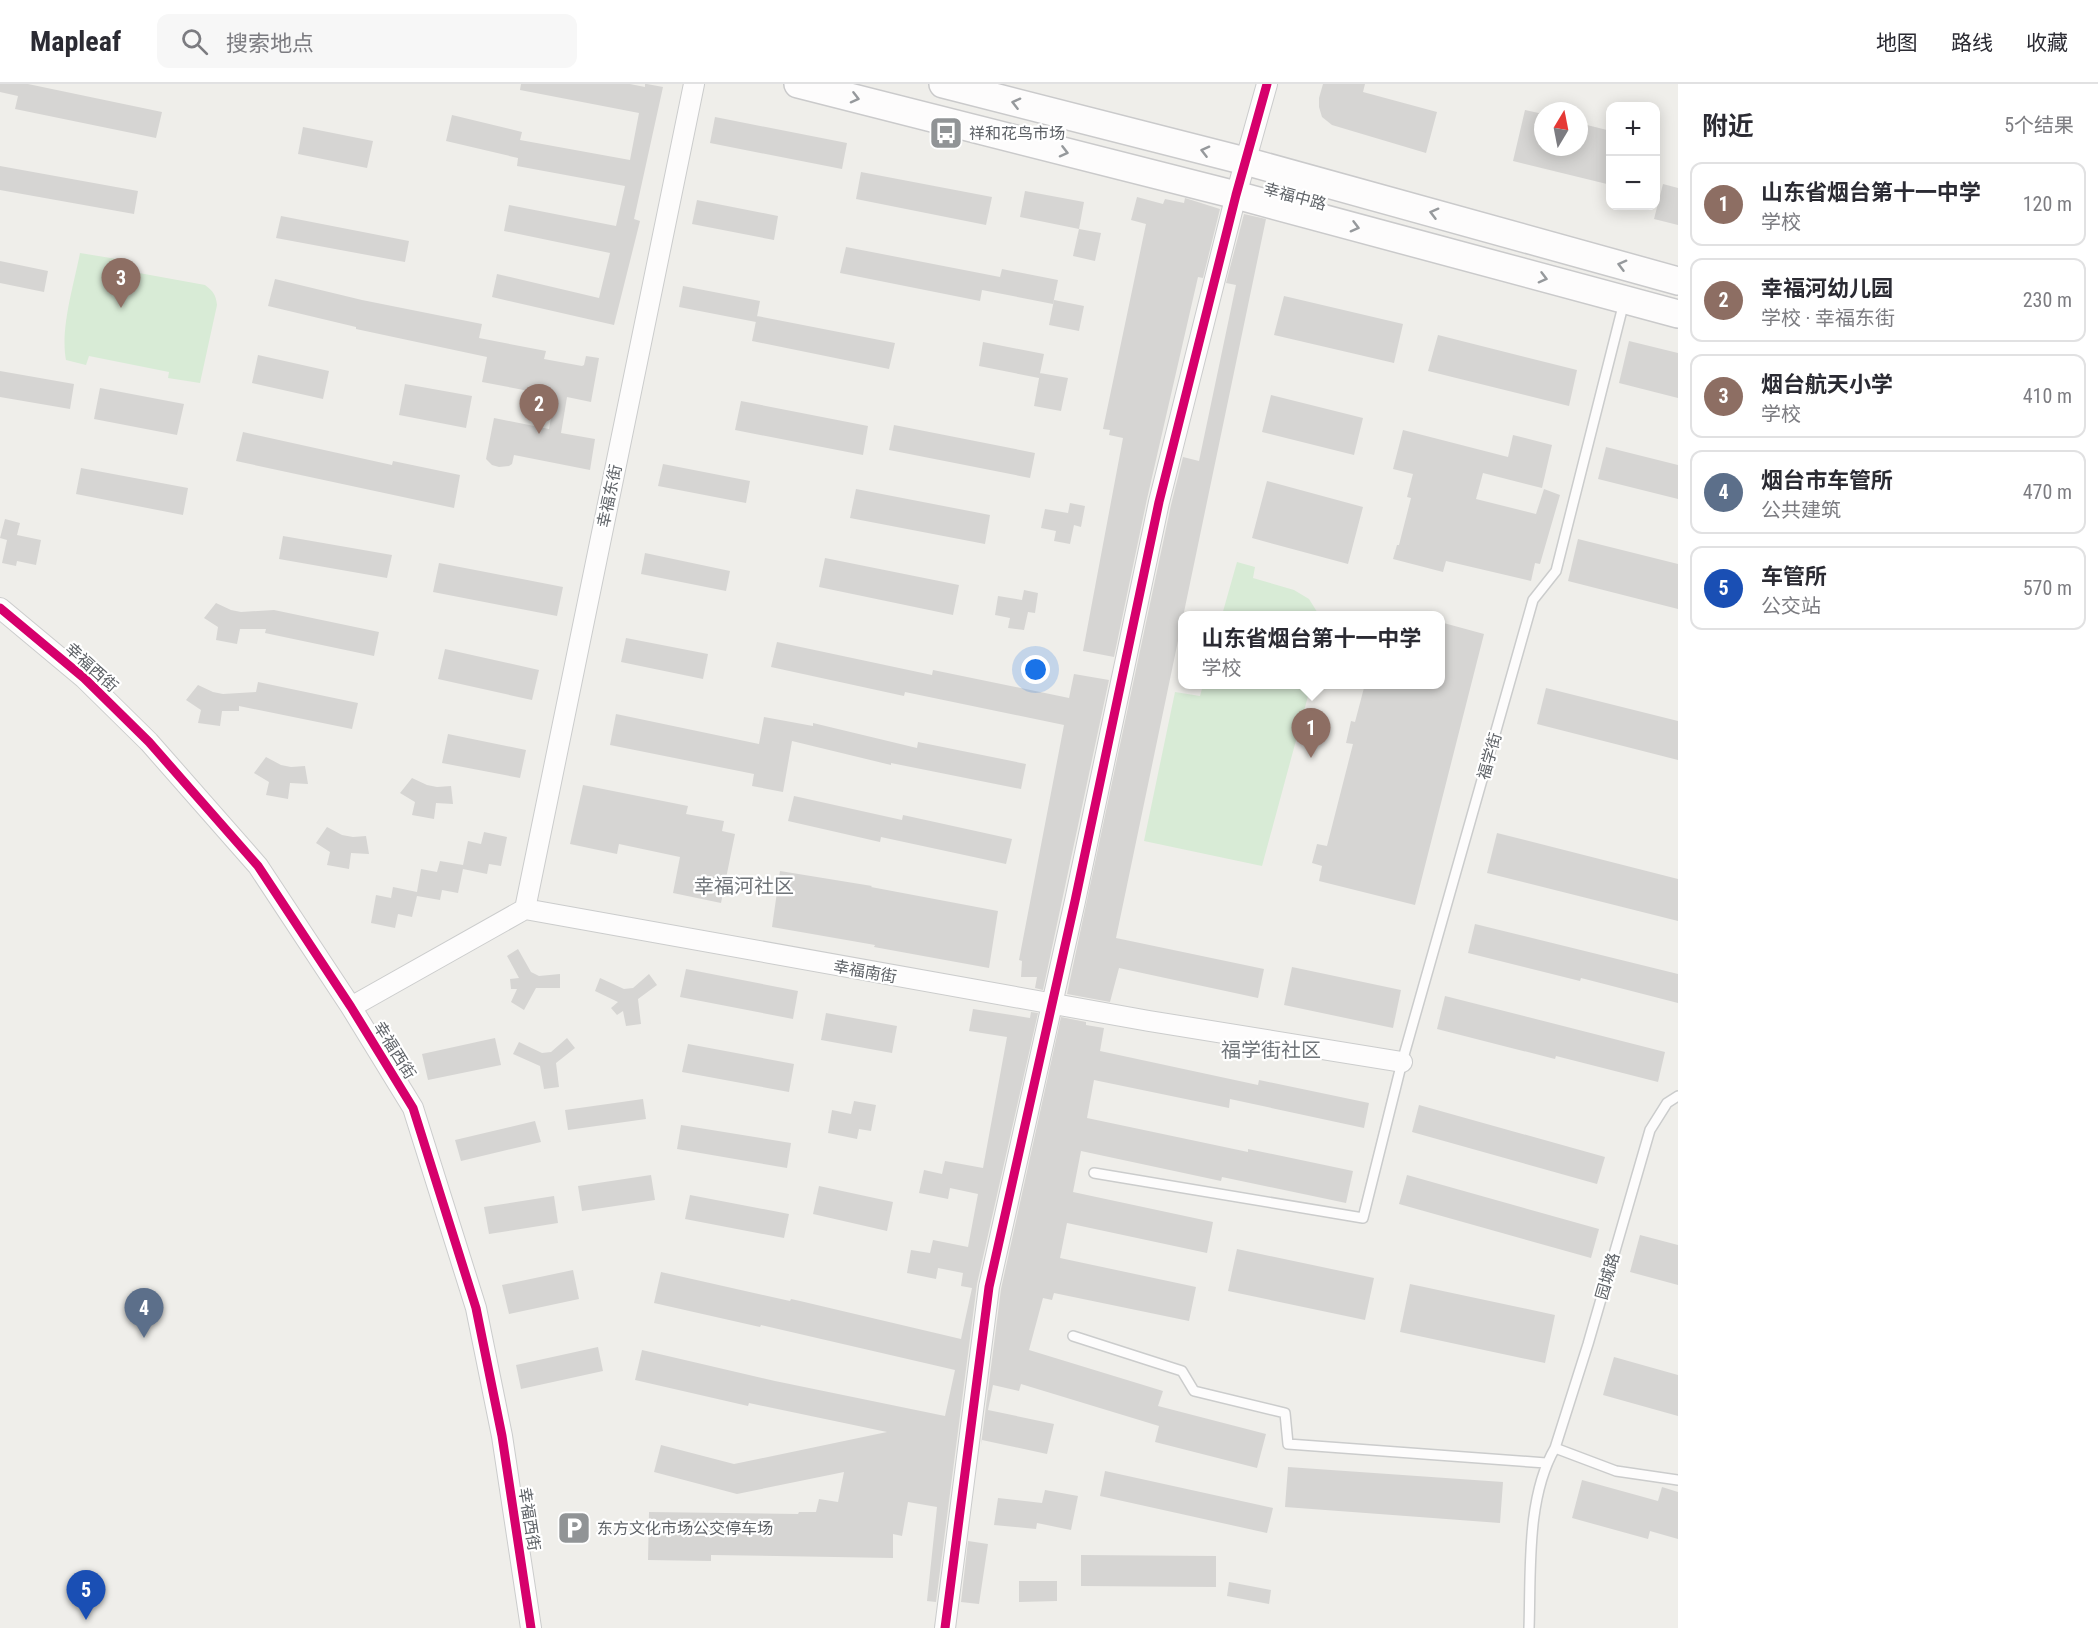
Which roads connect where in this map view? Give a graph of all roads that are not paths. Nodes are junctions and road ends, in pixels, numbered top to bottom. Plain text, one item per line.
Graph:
1 (694, 84) edge
2 (798, 84) edge
3 (943, 84) edge
4 (1267, 84) edge
5 (1245, 161) junction
6 (1236, 195) junction
7 (1678, 281) edge
8 (1625, 300) junction
9 (1678, 314) edge
10 (0, 608) edge
11 (525, 909) junction
12 (351, 1007) junction
13 (1402, 1062) junction
14 (1678, 1096) edge
15 (1094, 1173) dead end
16 (1073, 1336) dead end
17 (1555, 1448) junction
18 (1546, 1463) junction
19 (1678, 1480) edge
20 (531, 1628) edge
21 (945, 1628) edge
22 (1529, 1628) edge

1 - 11 street, 幸福东街
2 -> 6 main road, 幸福中路
5 -> 3 main road, 幸福中路
4 - 5 street
5 - 6 street
7 -> 5 main road, 幸福中路
6 -> 8 main road, 幸福中路
6 - 21 street
8 - 9 main road, 幸福中路
8 - 13 lane, 福学街
10 - 12 street, 幸福西街
11 - 12 street
11 - 13 street, 幸福南街
12 - 20 street, 幸福西街
13 - 15 lane, 福学街
14 - 17 lane, 园城路
16 - 18 lane
17 - 18 lane, 园城路
17 - 19 lane
18 - 22 lane, 园城路

